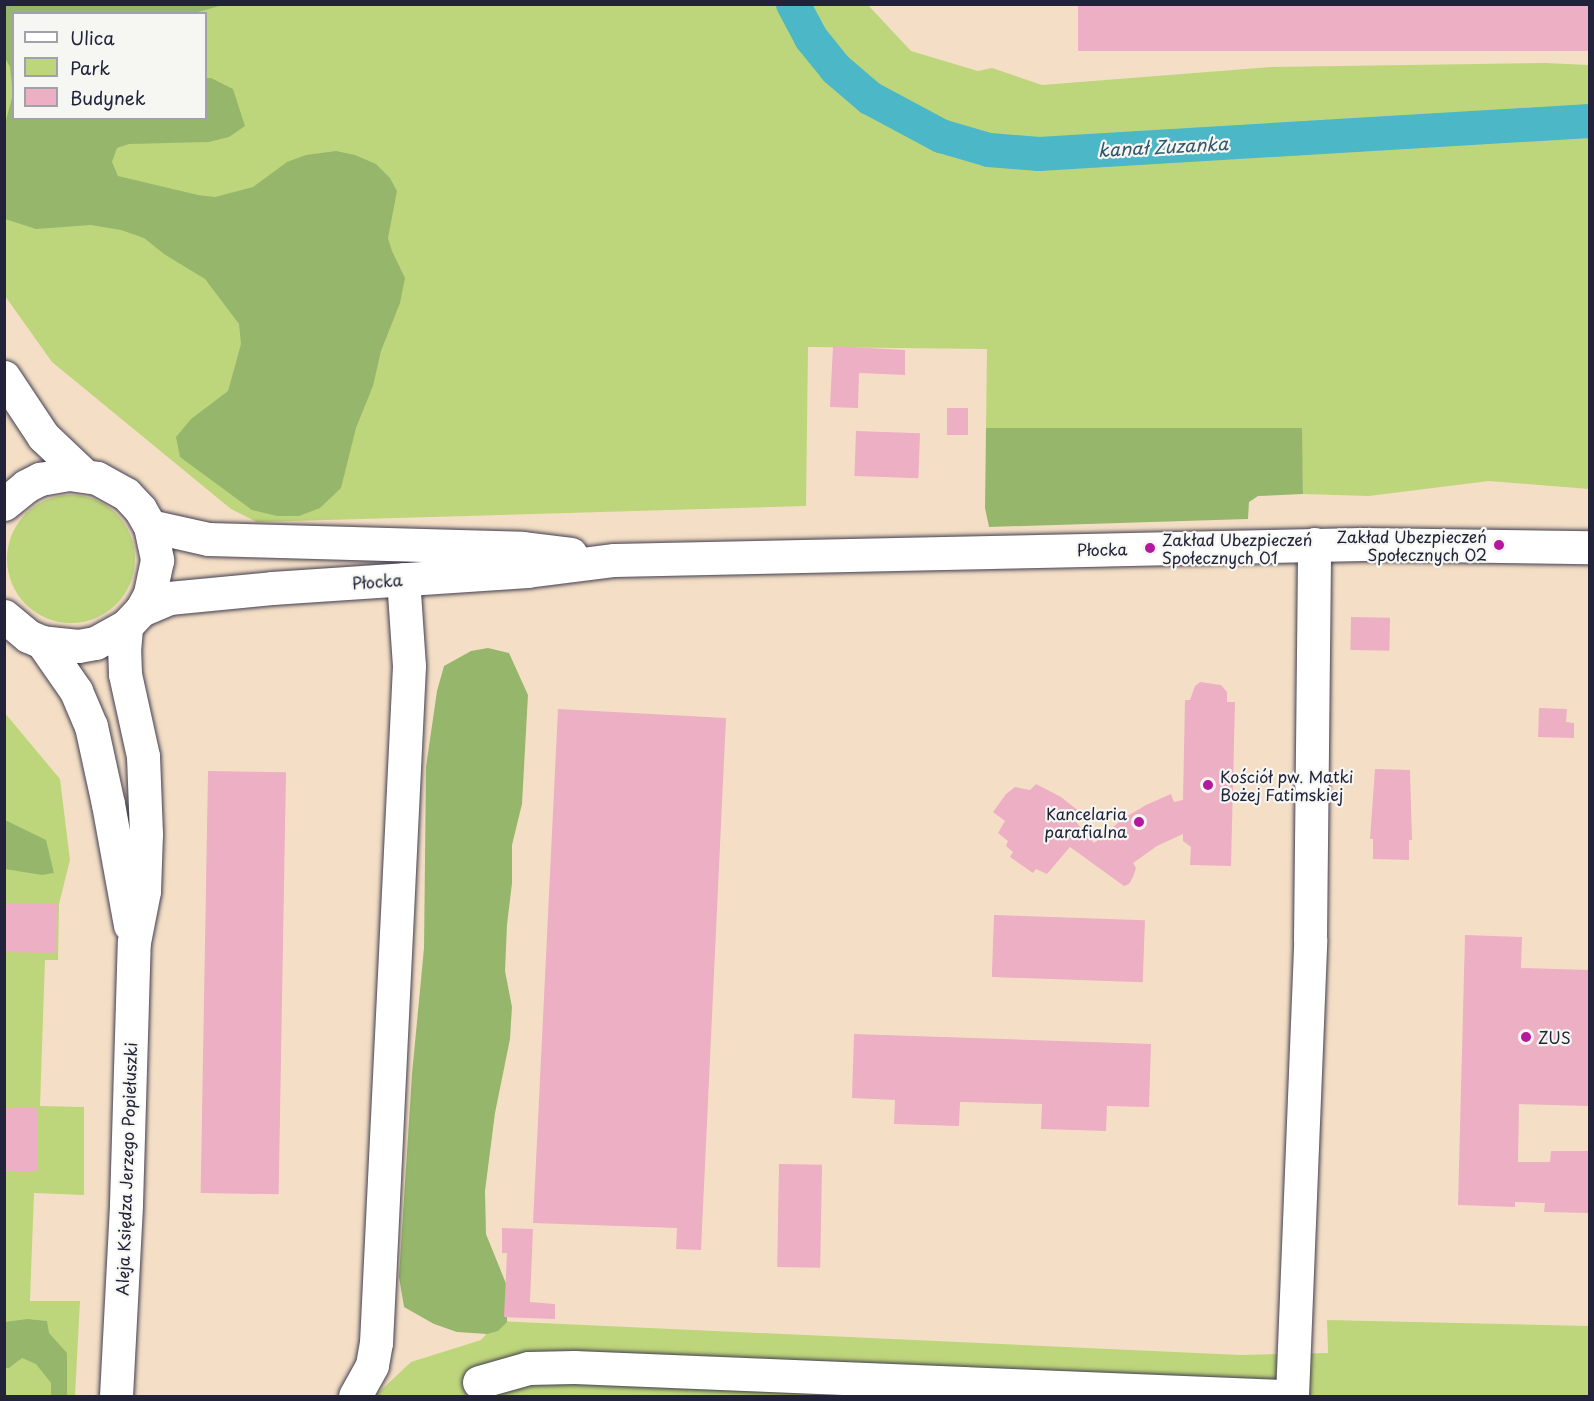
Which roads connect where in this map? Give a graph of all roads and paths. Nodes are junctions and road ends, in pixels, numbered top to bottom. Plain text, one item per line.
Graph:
1 (4, 377) edge
2 (84, 475) junction
3 (4, 478) edge
4 (4, 503) edge
5 (150, 526) junction
6 (1314, 544) junction
7 (1590, 547) edge
8 (614, 560) junction
9 (403, 579) junction
10 (4, 616) edge
11 (134, 618) junction
12 (42, 642) junction
13 (134, 942) junction
14 (479, 1382) dead end
15 (116, 1396) edge
16 (355, 1396) edge
17 (1281, 1396) edge
18 (1292, 1396) edge

1 - 2 street
2 - 4 street
2 - 5 street
3 - 4 street
5 - 8 street, Płocka
5 - 11 street
6 - 7 street, Płocka
6 - 8 street, Płocka
6 - 18 street
8 - 9 street, Płocka
9 - 11 street, Płocka
9 - 16 street
10 - 12 street
11 - 12 street, Płocka
11 - 13 street, Aleja Księdza Jerzego Popiełuszki
12 - 13 street, Aleja Księdza Jerzego Popiełuszki
13 - 15 street, Aleja Księdza Jerzego Popiełuszki
14 - 17 street

